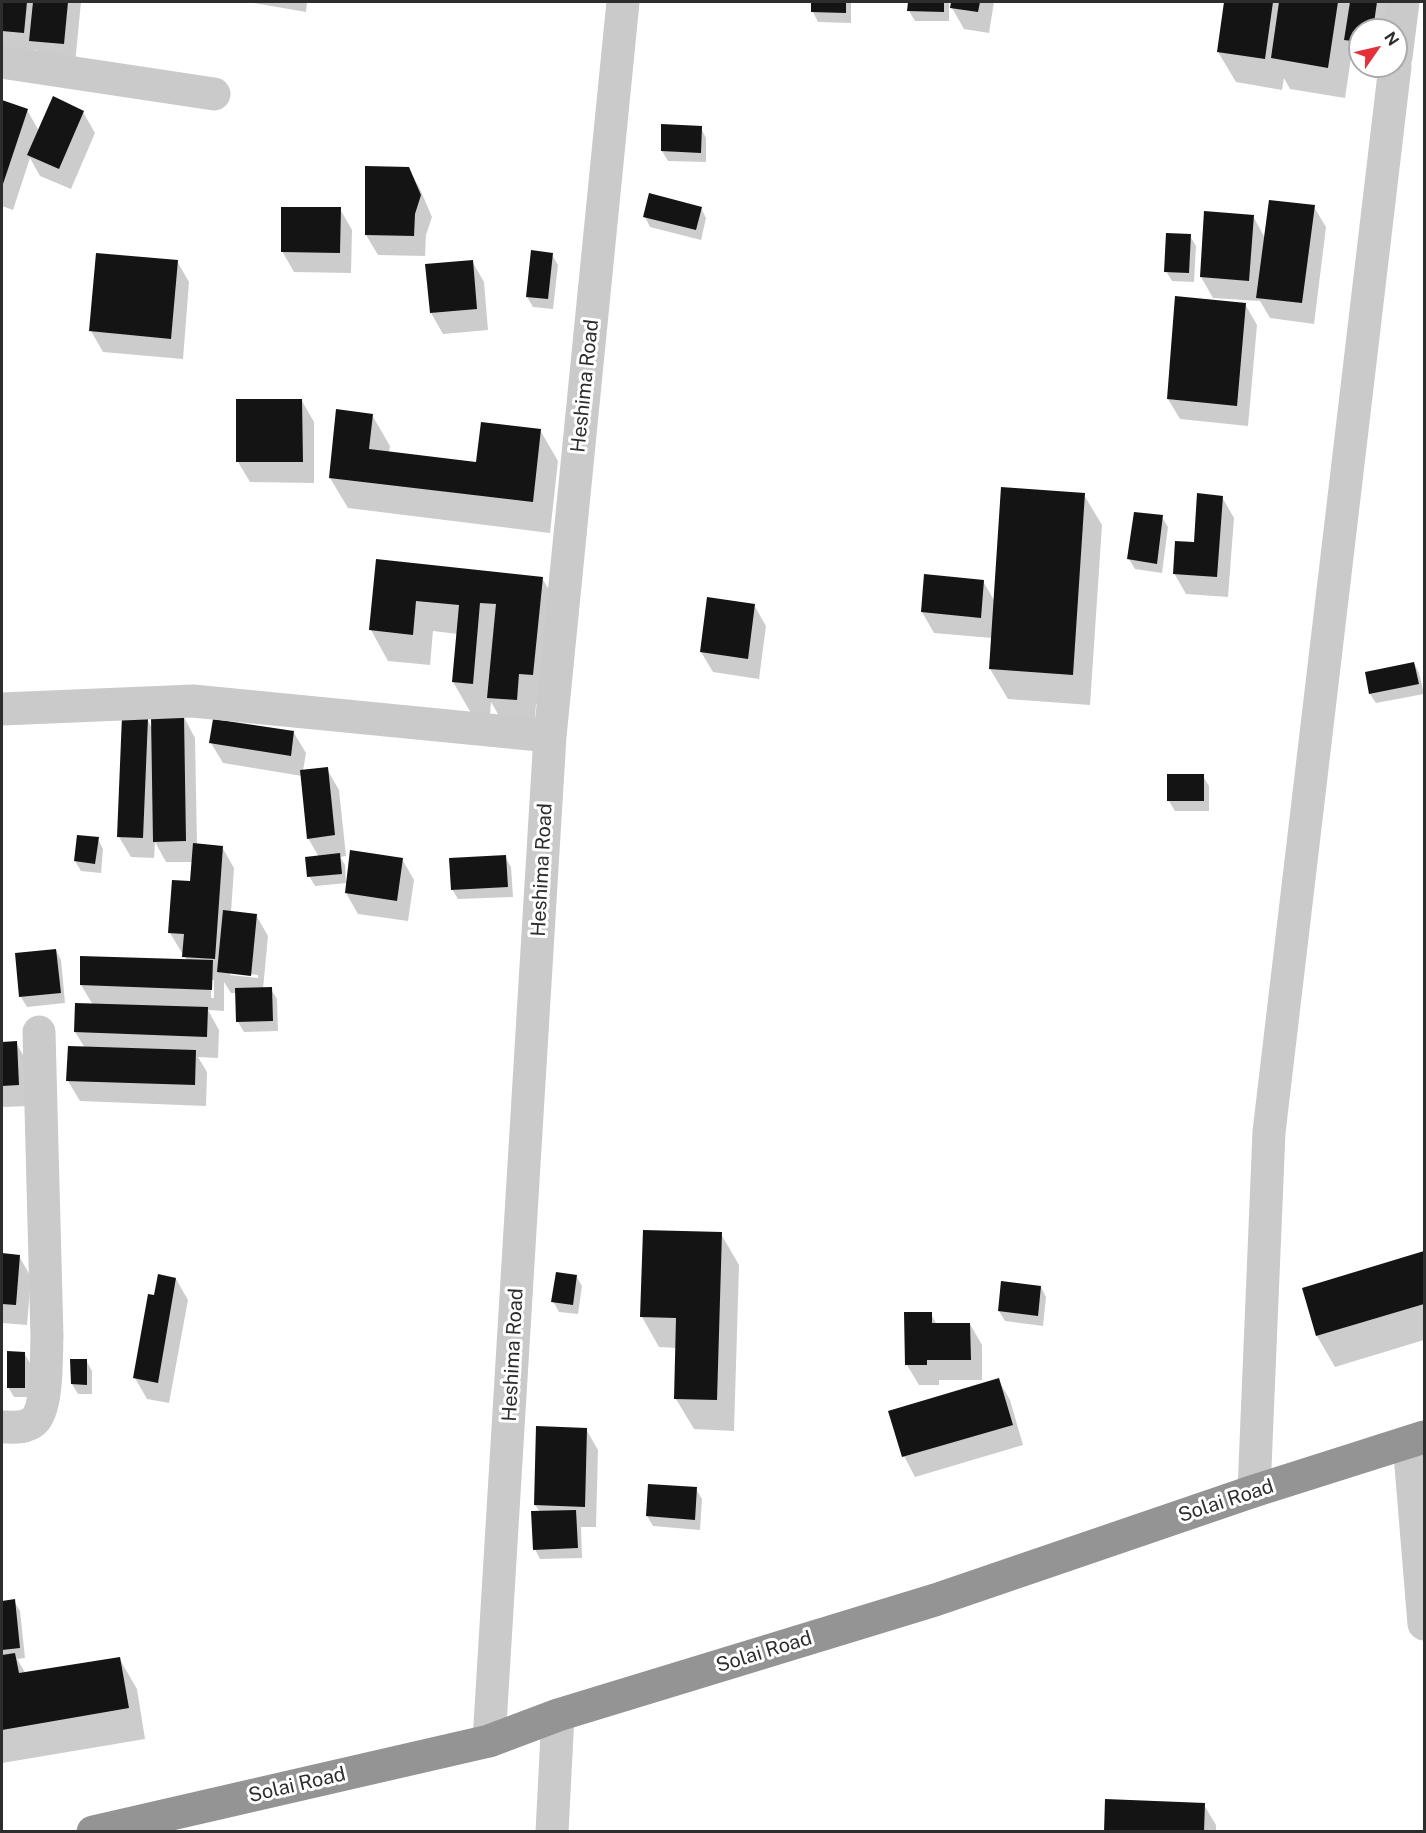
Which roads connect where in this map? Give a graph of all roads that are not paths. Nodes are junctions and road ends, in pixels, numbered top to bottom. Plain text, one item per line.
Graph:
1 (623, 2) edge
2 (1403, 2) edge
3 (1401, 18) edge
4 (2, 62) edge
5 (1394, 78) edge
6 (214, 94) dead end
7 (2, 709) edge
8 (550, 736) junction
9 (39, 1032) dead end
10 (2, 1427) edge
11 (1417, 1440) edge
12 (1254, 1491) junction
13 (1425, 1624) edge
14 (558, 1715) junction
15 (489, 1741) junction
16 (93, 1832) edge
17 (552, 1832) edge

1 - 8 street, Heshima Road
2 - 3 street
4 - 6 street
5 - 12 street
7 - 8 street
8 - 15 street, Heshima Road
9 - 10 street
11 - 12 highway, Solai Road
11 - 13 street
12 - 14 highway, Solai Road
14 - 15 highway, Solai Road
14 - 17 street
15 - 16 highway, Solai Road

